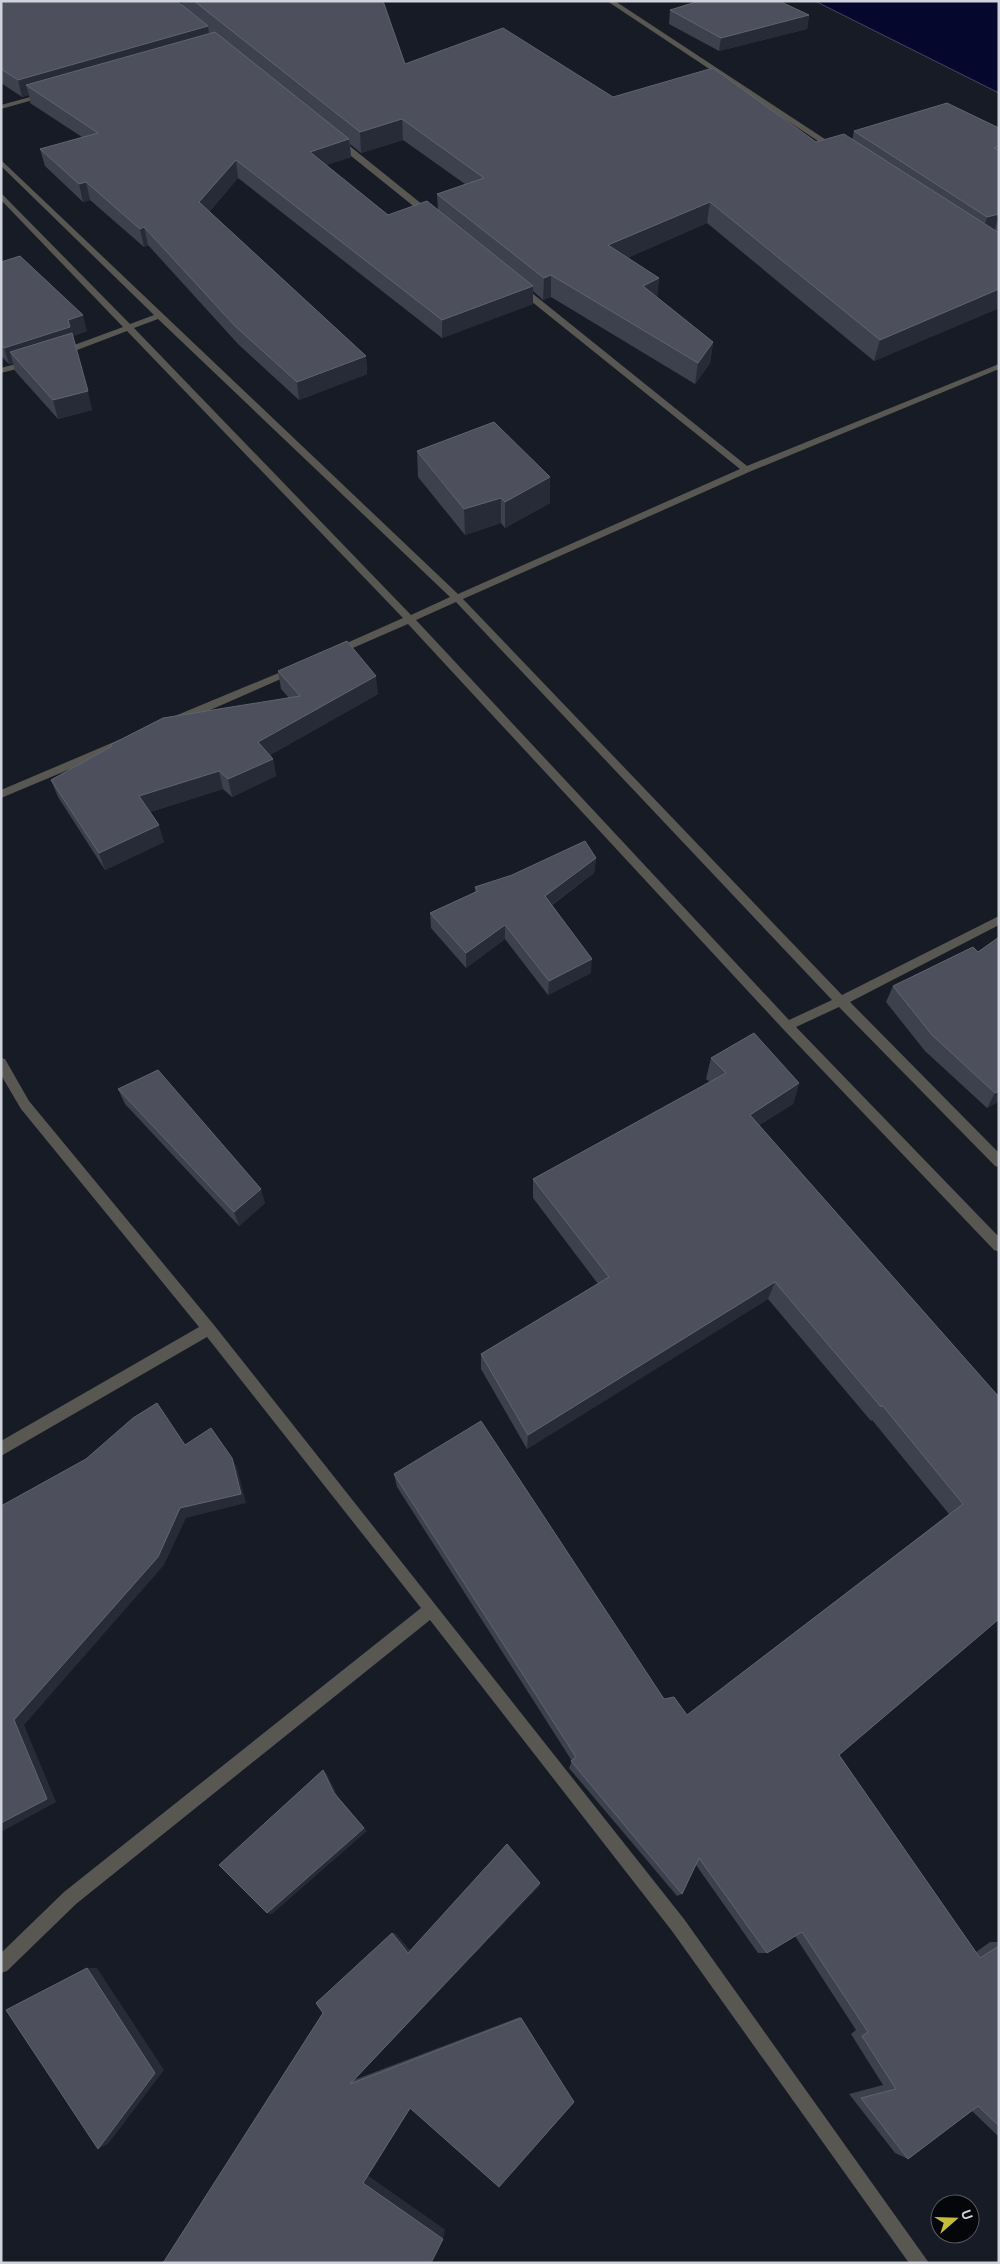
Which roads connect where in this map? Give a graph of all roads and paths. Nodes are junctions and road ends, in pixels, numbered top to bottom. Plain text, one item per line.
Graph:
1 (610, 1) edge
2 (49, 94) edge
3 (1, 107) edge
4 (328, 133) edge
5 (840, 151) edge
6 (1, 162) edge
7 (1, 195) edge
8 (436, 220) edge
9 (514, 282) edge
10 (159, 316) junction
11 (128, 327) junction
12 (52, 356) edge
13 (36, 361) edge
14 (999, 366) edge
15 (1, 371) edge
16 (746, 470) junction
17 (456, 597) junction
18 (410, 620) junction
19 (328, 655) edge
20 (301, 667) edge
21 (165, 725) edge
22 (128, 740) edge
23 (1, 794) edge
24 (999, 920) edge
25 (841, 1001) junction
26 (787, 1026) junction
27 (1, 1063) edge
28 (999, 1162) edge
29 (999, 1246) edge
30 (209, 1329) junction
31 (1, 1449) edge
32 (431, 1609) junction
33 (1, 1965) edge
34 (920, 2263) edge

1 - 5 street
2 - 3 street
4 - 8 street
6 - 10 street
7 - 11 street
9 - 16 street
10 - 11 street
10 - 17 street
11 - 12 street
11 - 18 street
13 - 15 street
14 - 16 street
16 - 17 street
17 - 18 street
17 - 25 street
18 - 19 street
18 - 26 street
20 - 21 street
22 - 23 street
24 - 25 street
25 - 26 street
25 - 28 street
26 - 29 street
27 - 30 street
30 - 31 street
30 - 32 street
32 - 33 street
32 - 34 street

